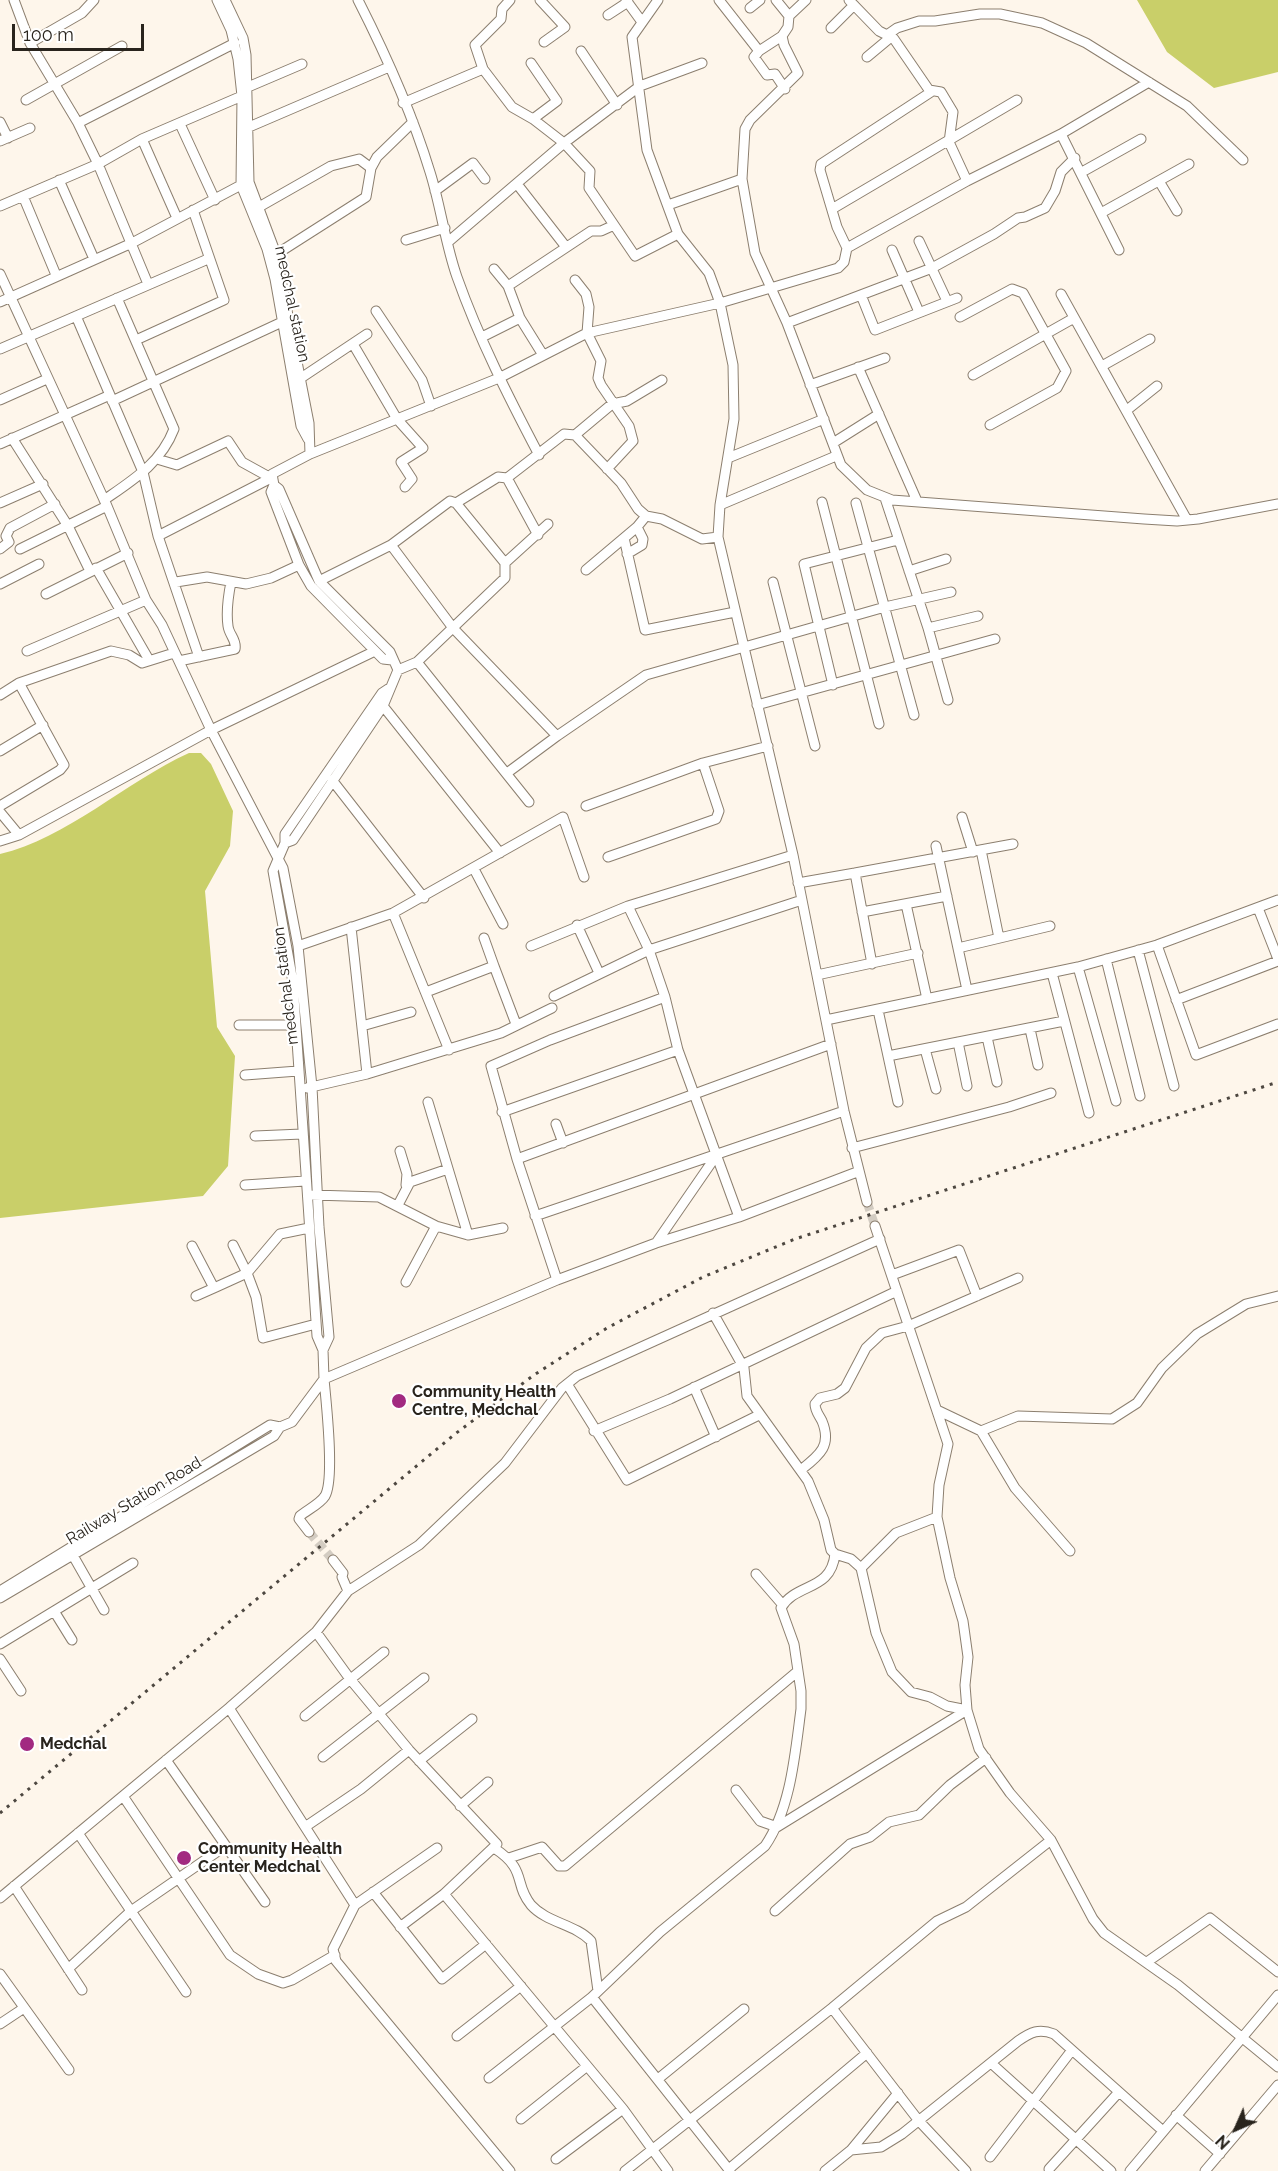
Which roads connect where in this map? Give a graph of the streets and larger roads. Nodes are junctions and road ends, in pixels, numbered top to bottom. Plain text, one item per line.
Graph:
1 (14, 0) edge
2 (94, 0) edge
3 (217, 0) edge
4 (225, 0) edge
5 (358, 0) edge
6 (510, 0) edge
7 (540, 0) edge
8 (658, 0) edge
9 (719, 0) edge
10 (760, 0) edge
11 (776, 0) edge
12 (806, 0) edge
13 (627, 1) edge
14 (848, 1) edge
15 (750, 8) dead end
16 (608, 15) dead end
17 (789, 16) junction
18 (642, 22) junction
19 (831, 28) dead end
20 (782, 36) junction
21 (889, 36) junction
22 (544, 42) dead end
23 (30, 43) junction
24 (235, 43) junction
25 (122, 46) dead end
26 (581, 51) dead end
27 (759, 51) junction
28 (867, 57) dead end
29 (531, 63) dead end
30 (702, 63) dead end
31 (302, 64) dead end
32 (389, 67) junction
33 (483, 69) junction
34 (1149, 82) junction
35 (54, 83) junction
36 (248, 87) junction
37 (639, 87) junction
38 (785, 89) junction
39 (931, 92) junction
40 (242, 96) junction
41 (26, 100) dead end
42 (1017, 100) dead end
43 (403, 104) junction
44 (617, 105) junction
45 (532, 119) junction
46 (0, 122) edge
47 (413, 122) junction
48 (78, 123) junction
49 (180, 124) junction
50 (249, 127) junction
51 (30, 128) dead end
52 (1061, 134) junction
53 (4, 139) edge
54 (142, 139) junction
55 (1141, 139) dead end
56 (949, 140) junction
57 (564, 143) junction
58 (1075, 158) junction
59 (1243, 160) dead end
60 (98, 164) junction
61 (1189, 164) dead end
62 (371, 168) junction
63 (1082, 172) junction
64 (485, 179) dead end
65 (742, 179) junction
66 (59, 180) junction
67 (1159, 181) junction
68 (968, 182) junction
69 (517, 184) junction
70 (242, 185) junction
71 (435, 191) junction
72 (23, 196) junction
73 (215, 200) junction
74 (668, 205) junction
75 (0, 206) edge
76 (259, 207) junction
77 (832, 209) junction
78 (193, 210) junction
79 (1177, 211) dead end
80 (1101, 213) junction
81 (177, 218) junction
82 (612, 226) junction
83 (445, 228) junction
84 (678, 234) junction
85 (406, 240) dead end
86 (919, 241) dead end
87 (448, 242) junction
88 (132, 243) junction
89 (566, 248) junction
90 (847, 248) junction
91 (892, 250) dead end
92 (1119, 250) dead end
93 (273, 256) junction
94 (94, 259) junction
95 (208, 259) junction
96 (932, 268) junction
97 (494, 269) dead end
98 (0, 274) edge
99 (56, 275) junction
100 (904, 279) junction
101 (575, 280) dead end
102 (148, 284) junction
103 (508, 286) junction
104 (770, 290) junction
105 (1061, 294) dead end
106 (861, 295) junction
107 (10, 297) junction
108 (117, 298) junction
109 (0, 302) edge
110 (720, 303) junction
111 (376, 311) dead end
112 (919, 312) junction
113 (76, 316) junction
114 (960, 317) dead end
115 (520, 318) junction
116 (1074, 318) junction
117 (282, 322) junction
118 (787, 323) junction
119 (587, 333) junction
120 (1045, 333) junction
121 (367, 334) dead end
122 (482, 337) junction
123 (28, 338) junction
124 (1150, 339) dead end
125 (136, 340) junction
126 (353, 344) junction
127 (0, 350) edge
128 (543, 356) junction
129 (885, 357) dead end
130 (1102, 366) junction
131 (858, 368) junction
132 (973, 375) dead end
133 (300, 378) junction
134 (499, 378) junction
135 (48, 379) junction
136 (662, 380) dead end
137 (155, 381) junction
138 (810, 385) junction
139 (1157, 386) dead end
140 (111, 398) junction
141 (0, 400) edge
142 (612, 404) junction
143 (430, 405) junction
144 (1127, 410) junction
145 (879, 414) junction
146 (64, 416) junction
147 (397, 419) junction
148 (824, 419) junction
149 (990, 425) dead end
150 (575, 435) junction
151 (12, 438) junction
152 (308, 440) junction
153 (833, 443) junction
154 (0, 444) edge
155 (310, 454) junction
156 (539, 455) junction
157 (836, 456) junction
158 (728, 458) junction
159 (157, 459) junction
160 (607, 469) junction
161 (143, 472) junction
162 (507, 478) junction
163 (273, 481) junction
164 (43, 484) junction
165 (405, 486) dead end
166 (885, 498) junction
167 (917, 501) junction
168 (822, 502) dead end
169 (1278, 502) edge
170 (0, 503) edge
171 (106, 503) junction
172 (456, 503) junction
173 (856, 503) dead end
174 (55, 504) junction
175 (720, 505) junction
176 (646, 516) junction
177 (1187, 520) junction
178 (548, 524) dead end
179 (68, 526) junction
180 (636, 527) junction
181 (537, 535) junction
182 (158, 536) junction
183 (718, 537) junction
184 (624, 538) junction
185 (898, 540) junction
186 (391, 545) junction
187 (0, 549) edge
188 (20, 549) dead end
189 (869, 549) junction
190 (128, 554) junction
191 (627, 554) junction
192 (836, 558) junction
193 (946, 559) dead end
194 (505, 563) junction
195 (39, 564) dead end
196 (299, 565) junction
197 (93, 569) junction
198 (586, 570) dead end
199 (909, 571) junction
200 (319, 581) junction
201 (176, 582) junction
202 (231, 582) junction
203 (773, 582) dead end
204 (0, 584) edge
205 (951, 592) dead end
206 (46, 594) dead end
207 (919, 598) junction
208 (146, 600) junction
209 (885, 607) junction
210 (122, 611) junction
211 (735, 612) junction
212 (852, 616) junction
213 (978, 616) dead end
214 (819, 626) junction
215 (453, 628) junction
216 (928, 628) junction
217 (787, 636) junction
218 (995, 639) dead end
219 (743, 646) junction
220 (27, 651) dead end
221 (375, 651) junction
222 (935, 655) junction
223 (176, 657) junction
224 (200, 657) junction
225 (149, 660) junction
226 (392, 660) junction
227 (417, 662) junction
228 (900, 665) junction
229 (398, 670) junction
230 (867, 676) junction
231 (19, 683) junction
232 (833, 685) junction
233 (388, 689) junction
234 (802, 693) junction
235 (0, 695) edge
236 (948, 700) dead end
237 (757, 705) junction
238 (383, 706) junction
239 (914, 715) dead end
240 (879, 724) dead end
241 (43, 725) junction
242 (211, 730) junction
243 (558, 736) junction
244 (768, 746) junction
245 (815, 746) dead end
246 (0, 751) edge
247 (703, 763) junction
248 (507, 773) junction
249 (332, 780) junction
250 (529, 802) dead end
251 (0, 806) edge
252 (586, 806) dead end
253 (0, 812) edge
254 (963, 817) dead end
255 (19, 836) junction
256 (0, 841) edge
257 (285, 843) junction
258 (1013, 844) dead end
259 (936, 846) dead end
260 (977, 851) junction
261 (500, 853) junction
262 (793, 855) junction
263 (608, 857) dead end
264 (939, 858) junction
265 (277, 862) junction
266 (474, 869) junction
267 (855, 873) junction
268 (584, 877) dead end
269 (798, 883) junction
270 (947, 896) junction
271 (424, 898) junction
272 (802, 900) junction
273 (1278, 900) edge
274 (906, 904) junction
275 (628, 906) junction
276 (1258, 908) junction
277 (862, 912) junction
278 (393, 913) junction
279 (503, 924) dead end
280 (577, 925) junction
281 (1050, 926) dead end
282 (351, 927) junction
283 (484, 938) dead end
284 (999, 938) junction
285 (1157, 945) junction
286 (298, 946) junction
287 (531, 946) dead end
288 (958, 948) junction
289 (649, 950) junction
290 (1138, 950) junction
291 (918, 953) junction
292 (1106, 959) junction
293 (1278, 960) edge
294 (872, 964) junction
295 (494, 966) junction
296 (1078, 967) junction
297 (599, 973) junction
298 (1052, 973) junction
299 (817, 975) junction
300 (967, 990) junction
301 (426, 992) junction
302 (554, 996) dead end
303 (665, 997) junction
304 (927, 999) junction
305 (1176, 1000) junction
306 (552, 1008) dead end
307 (878, 1010) junction
308 (411, 1012) dead end
309 (826, 1020) junction
310 (1064, 1021) junction
311 (516, 1024) junction
312 (1278, 1024) edge
313 (239, 1025) dead end
314 (295, 1025) junction
315 (362, 1026) junction
316 (1030, 1029) junction
317 (987, 1037) junction
318 (958, 1042) junction
319 (831, 1044) junction
320 (925, 1049) junction
321 (449, 1050) junction
322 (678, 1050) junction
323 (888, 1056) junction
324 (1038, 1065) dead end
325 (298, 1071) junction
326 (367, 1074) junction
327 (245, 1075) dead end
328 (997, 1082) dead end
329 (967, 1086) dead end
330 (1174, 1086) dead end
331 (312, 1087) junction
332 (936, 1089) dead end
333 (299, 1091) junction
334 (1051, 1093) dead end
335 (695, 1096) junction
336 (1140, 1096) dead end
337 (1116, 1101) dead end
338 (428, 1102) dead end
339 (898, 1102) dead end
340 (844, 1111) junction
341 (502, 1112) junction
342 (1089, 1113) dead end
343 (556, 1124) dead end
344 (302, 1134) junction
345 (255, 1136) dead end
346 (563, 1143) junction
347 (852, 1148) junction
348 (400, 1151) dead end
349 (717, 1156) junction
350 (517, 1160) junction
351 (448, 1169) junction
352 (857, 1172) junction
353 (305, 1181) junction
354 (245, 1185) dead end
355 (406, 1185) junction
356 (306, 1194) junction
357 (317, 1195) junction
358 (867, 1202) tunnel mouth
359 (398, 1205) junction
360 (535, 1216) junction
361 (739, 1217) junction
362 (436, 1226) junction
363 (875, 1226) tunnel mouth
364 (309, 1228) junction
365 (503, 1228) dead end
366 (468, 1235) junction
367 (880, 1239) junction
368 (656, 1243) junction
369 (233, 1245) dead end
370 (192, 1246) dead end
371 (247, 1273) junction
372 (892, 1275) junction
373 (1018, 1278) dead end
374 (557, 1280) junction
375 (406, 1282) dead end
376 (214, 1288) junction
377 (897, 1291) junction
378 (196, 1296) dead end
379 (977, 1296) junction
380 (1278, 1296) edge
381 (713, 1313) junction
382 (316, 1324) junction
383 (908, 1326) junction
384 (323, 1350) junction
385 (742, 1364) junction
386 (324, 1379) junction
387 (567, 1384) junction
388 (694, 1387) junction
389 (937, 1410) junction
390 (759, 1415) junction
391 (594, 1431) junction
392 (981, 1431) junction
393 (716, 1437) junction
394 (802, 1469) junction
395 (937, 1517) junction
396 (309, 1532) tunnel mouth
397 (71, 1551) junction
398 (1070, 1551) dead end
399 (835, 1554) junction
400 (333, 1560) tunnel mouth
401 (133, 1563) dead end
402 (861, 1568) junction
403 (343, 1573) junction
404 (756, 1574) dead end
405 (360, 1582) junction
406 (91, 1589) junction
407 (0, 1591) edge
408 (348, 1591) junction
409 (0, 1598) edge
410 (782, 1604) junction
411 (104, 1610) dead end
412 (54, 1611) junction
413 (316, 1632) junction
414 (72, 1640) dead end
415 (0, 1644) edge
416 (384, 1652) dead end
417 (0, 1659) edge
418 (798, 1671) junction
419 (424, 1678) dead end
420 (350, 1679) junction
421 (21, 1691) dead end
422 (229, 1708) junction
423 (967, 1710) junction
424 (378, 1713) junction
425 (305, 1716) dead end
426 (472, 1719) dead end
427 (409, 1750) junction
428 (323, 1757) dead end
429 (986, 1758) junction
430 (166, 1760) junction
431 (420, 1761) junction
432 (488, 1782) dead end
433 (736, 1790) dead end
434 (123, 1796) junction
435 (460, 1806) junction
436 (305, 1827) junction
437 (777, 1827) junction
438 (78, 1833) junction
439 (1051, 1840) junction
440 (224, 1847) junction
441 (437, 1848) dead end
442 (494, 1848) junction
443 (509, 1858) junction
444 (179, 1878) junction
445 (14, 1886) junction
446 (373, 1892) junction
447 (444, 1894) junction
448 (0, 1898) edge
449 (265, 1902) dead end
450 (355, 1905) junction
451 (130, 1911) junction
452 (775, 1911) dead end
453 (400, 1927) junction
454 (486, 1944) junction
455 (335, 1955) junction
456 (1147, 1962) junction
457 (68, 1970) junction
458 (1278, 1972) edge
459 (0, 1974) edge
460 (521, 1986) junction
461 (82, 1990) dead end
462 (186, 1992) dead end
463 (595, 1994) junction
464 (1278, 1995) edge
465 (24, 2008) junction
466 (832, 2008) junction
467 (744, 2009) dead end
468 (0, 2024) edge
469 (555, 2028) junction
470 (457, 2036) dead end
471 (1241, 2036) junction
472 (1071, 2050) junction
473 (867, 2053) junction
474 (991, 2063) junction
475 (586, 2067) junction
476 (1278, 2067) edge
477 (69, 2070) dead end
478 (489, 2078) dead end
479 (658, 2079) junction
480 (1278, 2085) edge
481 (1119, 2092) junction
482 (898, 2093) junction
483 (1032, 2101) junction
484 (623, 2109) junction
485 (1176, 2115) junction
486 (521, 2119) dead end
487 (690, 2120) junction
488 (919, 2121) junction
489 (1163, 2131) junction
490 (1076, 2139) junction
491 (652, 2149) junction
492 (851, 2150) junction
493 (1220, 2154) junction
494 (990, 2157) dead end
495 (556, 2159) dead end
496 (1049, 2169) dead end
497 (730, 2170) edge
498 (510, 2171) edge
499 (625, 2171) edge
500 (668, 2171) edge
501 (825, 2171) edge
502 (966, 2171) edge
503 (1111, 2171) edge
504 (1130, 2171) edge
505 (1205, 2171) edge

1 - 23 street
2 - 23 street
3 - 24 street, medchal station
4 - 36 street, medchal station
5 - 32 street
6 - 33 street
7 - 22 street
8 - 18 street
9 - 27 street
10 - 15 street
11 - 17 street
12 - 17 street
13 - 16 street
13 - 18 street
14 - 19 street
14 - 21 street
17 - 20 street
18 - 37 street
20 - 27 street
20 - 38 street
21 - 28 street
21 - 34 street
21 - 39 street
23 - 35 street
24 - 40 street, medchal station
24 - 48 street
25 - 35 street
26 - 44 street
27 - 38 street
29 - 45 street
30 - 37 street
31 - 36 street
32 - 43 street
32 - 50 street
33 - 43 street
33 - 45 street
34 - 52 street
34 - 59 street
35 - 41 street
35 - 48 street
36 - 50 street, medchal station
37 - 44 street
37 - 74 street
38 - 65 street
39 - 56 street
39 - 77 street
40 - 49 street
40 - 70 street, medchal station
42 - 56 street
43 - 47 street
44 - 57 street
45 - 57 street
46 - 53 street
47 - 62 street
47 - 71 street
48 - 60 street
49 - 54 street
49 - 73 street
50 - 76 street, medchal station
51 - 53 street
52 - 58 street
52 - 68 street
54 - 60 street
54 - 81 street
55 - 63 street
56 - 68 street
56 - 77 street
57 - 69 street
57 - 82 street
58 - 63 street
58 - 96 street
60 - 66 street
60 - 88 street
61 - 67 street
62 - 76 street
62 - 93 street
63 - 80 street
64 - 71 street
65 - 74 street
65 - 104 street
66 - 72 street
66 - 94 street
67 - 79 street
67 - 80 street
68 - 90 street
69 - 87 street
69 - 89 street
70 - 73 street
70 - 93 street, medchal station
71 - 83 street
72 - 75 street
72 - 99 street
73 - 78 street
74 - 84 street
76 - 93 street, medchal station
77 - 90 street
78 - 81 street
78 - 95 street
80 - 92 street
81 - 88 street
82 - 84 street
82 - 89 street
83 - 85 street
83 - 87 street
84 - 110 street
86 - 96 street
87 - 122 street
88 - 94 street
88 - 102 street
89 - 103 street
90 - 104 street
91 - 100 street
93 - 117 street, medchal station
93 - 133 street, medchal station
94 - 99 street
95 - 102 street
95 - 125 street
96 - 100 street
96 - 112 street
97 - 103 street
98 - 107 street, medchal station
99 - 107 street
100 - 106 street
100 - 112 street
101 - 119 street
102 - 108 street
103 - 115 street
104 - 110 street
104 - 118 street
105 - 116 street
106 - 112 street
106 - 118 street
107 - 109 street
107 - 123 street, medchal station
108 - 113 street
108 - 125 street
110 - 119 street
110 - 158 street
111 - 143 street
113 - 123 street
113 - 140 street
114 - 120 street
115 - 122 street
115 - 128 street
116 - 120 street
116 - 130 street
117 - 137 street
117 - 152 street, medchal station
118 - 138 street
119 - 128 street
119 - 142 street
120 - 132 street
120 - 149 street
121 - 126 street
122 - 134 street
123 - 127 street
123 - 135 street, medchal station
124 - 130 street
125 - 137 street
126 - 133 street
126 - 147 street
128 - 134 street
129 - 131 street
130 - 144 street
131 - 138 street
131 - 145 street
133 - 152 street, medchal station
134 - 143 street
134 - 156 street
135 - 141 street
135 - 146 street, medchal station
136 - 142 street
137 - 140 street
137 - 159 street
138 - 148 street
139 - 144 street
140 - 146 street
140 - 161 street
142 - 150 street
142 - 160 street
143 - 147 street
144 - 177 street
145 - 153 street
145 - 167 street
146 - 151 street
146 - 171 street, medchal station
147 - 155 street
147 - 165 street
148 - 153 street
148 - 158 street
150 - 156 street
150 - 160 street
151 - 154 street
151 - 164 street
152 - 155 street, medchal station
153 - 157 street
155 - 163 street
156 - 162 street
157 - 166 street
157 - 175 street
158 - 175 street
159 - 161 street
159 - 163 street
160 - 176 street
161 - 171 street
161 - 182 street
162 - 172 street
162 - 181 street
163 - 182 street
163 - 196 street
163 - 200 street
164 - 170 street
164 - 174 street
166 - 167 street
166 - 185 street
167 - 177 street
168 - 192 street
169 - 177 street
171 - 179 street
171 - 190 street, medchal station
172 - 186 street
172 - 194 street
173 - 189 street
174 - 179 street
174 - 187 street
175 - 183 street
176 - 180 street
176 - 183 street
178 - 181 street
179 - 188 street
179 - 197 street
180 - 184 street
180 - 191 street
181 - 194 street
182 - 201 street
183 - 211 street
184 - 191 street
184 - 198 street
185 - 189 street
185 - 199 street
186 - 200 street
186 - 215 street
189 - 192 street
189 - 209 street
190 - 197 street
190 - 208 street, medchal station
191 - 211 street
192 - 212 street
192 - 214 street
193 - 199 street
194 - 215 street
195 - 204 street
196 - 202 street
196 - 221 street
197 - 206 street
197 - 210 street
199 - 207 street
200 - 226 street
201 - 202 street
201 - 224 street
202 - 224 street
203 - 217 street
205 - 207 street
207 - 209 street
207 - 216 street
208 - 210 street
208 - 223 street, medchal station
209 - 212 street
209 - 228 street
210 - 220 street
210 - 225 street
211 - 219 street
212 - 214 street
212 - 230 street
213 - 216 street
214 - 217 street
214 - 232 street
215 - 227 street
215 - 243 street
216 - 222 street
217 - 219 street
217 - 234 street
218 - 222 street
219 - 237 street
219 - 243 street
221 - 226 street
221 - 242 street
222 - 228 street
222 - 236 street
223 - 224 street
223 - 225 street
223 - 242 street, medchal station
225 - 231 street
226 - 229 street
227 - 229 street
227 - 248 street
228 - 230 street
228 - 239 street
229 - 233 street
230 - 232 street
230 - 240 street
231 - 235 street
231 - 241 street
232 - 234 street
233 - 238 street
233 - 257 street
234 - 237 street
234 - 245 street
237 - 244 street
238 - 249 street
238 - 261 street
241 - 246 street
241 - 251 street
242 - 255 street
242 - 265 street, medchal station
243 - 248 street
244 - 247 street
244 - 262 street
247 - 252 street
247 - 263 street
248 - 250 street
249 - 257 street
249 - 271 street
253 - 255 street
254 - 260 street
255 - 256 street
257 - 265 street
258 - 260 street
259 - 264 street
260 - 264 street
260 - 284 street
261 - 266 street
261 - 268 street
262 - 269 street
262 - 275 street
264 - 267 street
264 - 270 street
265 - 286 street, medchal station
265 - 314 street
266 - 271 street
266 - 279 street
267 - 269 street
267 - 277 street
269 - 272 street
270 - 274 street
270 - 288 street
271 - 278 street
272 - 289 street
272 - 299 street
273 - 276 street
274 - 277 street
274 - 291 street
275 - 280 street
275 - 289 street
276 - 285 street
276 - 293 street
277 - 294 street
278 - 282 street
278 - 301 street
280 - 287 street
280 - 297 street
281 - 284 street
282 - 286 street
282 - 315 street
283 - 295 street
284 - 288 street
285 - 290 street
285 - 305 street
286 - 331 street, medchal station
288 - 300 street
289 - 297 street
289 - 303 street
290 - 292 street
290 - 330 street
291 - 294 street
291 - 304 street
292 - 296 street
292 - 336 street
293 - 305 street
294 - 299 street
295 - 301 street
295 - 311 street
296 - 298 street
296 - 337 street
297 - 302 street
298 - 300 street
298 - 310 street
299 - 309 street
300 - 304 street
301 - 321 street
303 - 322 street
303 - 341 street
304 - 307 street
305 - 312 street
306 - 311 street
307 - 309 street
307 - 323 street
308 - 315 street
309 - 319 street
310 - 316 street
310 - 342 street
311 - 321 street
313 - 314 street
314 - 325 street
315 - 326 street
316 - 317 street
316 - 324 street
317 - 318 street
317 - 328 street
318 - 320 street
318 - 329 street
319 - 335 street
319 - 340 street
320 - 323 street
320 - 332 street
321 - 326 street
322 - 335 street
322 - 341 street
323 - 339 street
325 - 327 street
325 - 333 street
326 - 331 street
331 - 333 street
331 - 357 street, medchal station
333 - 344 street
334 - 347 street
335 - 346 street
335 - 349 street
338 - 351 street
340 - 347 street
340 - 349 street
341 - 350 street
343 - 346 street
344 - 345 street
344 - 353 street
346 - 350 street
347 - 352 street
348 - 355 street
349 - 360 street
349 - 361 street
349 - 368 street
350 - 360 street
351 - 355 street
351 - 366 street
352 - 358 street
352 - 361 street
353 - 354 street
353 - 356 street
355 - 359 street
356 - 357 street
356 - 364 street
357 - 359 street
357 - 384 street, medchal station
359 - 362 street
360 - 374 street
361 - 368 street
362 - 366 street
362 - 375 street
363 - 367 street
364 - 371 street
364 - 382 street
365 - 366 street
367 - 372 street
367 - 381 street
368 - 374 street
369 - 371 street
370 - 376 street
371 - 376 street
371 - 382 street
372 - 377 street
372 - 379 street
373 - 379 street
374 - 386 street
376 - 378 street
377 - 383 street
377 - 385 street
379 - 383 street
380 - 392 street
381 - 385 street
381 - 387 street
382 - 384 street
383 - 389 street
383 - 394 street
384 - 386 street
385 - 388 street
385 - 390 street
386 - 396 street
386 - 397 street, Railway Station Road
387 - 391 street
387 - 405 street
388 - 391 street
388 - 393 street
389 - 392 street
389 - 395 street
390 - 393 street
390 - 394 street
391 - 393 street
392 - 398 street
394 - 399 street
395 - 402 street
395 - 423 street
397 - 406 street
397 - 407 street, Railway Station Road
397 - 409 street, Railway Station Road
399 - 402 street
399 - 410 street
400 - 403 street
401 - 406 street
402 - 423 street
403 - 405 street
403 - 408 street
404 - 410 street
405 - 408 street
406 - 411 street
406 - 412 street
408 - 413 street
410 - 418 street
412 - 414 street
412 - 415 street
413 - 420 street
413 - 422 street
416 - 420 street
417 - 421 street
418 - 437 street
418 - 443 street
419 - 424 street
420 - 424 street
420 - 425 street
422 - 430 street
422 - 436 street
423 - 429 street
423 - 437 street
424 - 427 street
424 - 428 street
426 - 431 street
427 - 431 street
427 - 436 street
429 - 439 street
429 - 452 street
430 - 434 street
430 - 440 street
431 - 435 street
432 - 435 street
433 - 437 street
434 - 438 street
434 - 444 street
435 - 442 street
436 - 450 street
437 - 463 street
438 - 445 street
438 - 451 street
439 - 456 street
439 - 466 street
440 - 444 street
440 - 449 street
441 - 446 street
442 - 443 street
442 - 447 street
443 - 463 street
444 - 451 street
444 - 455 street
445 - 448 street
445 - 457 street
446 - 450 street
446 - 453 street
447 - 453 street
447 - 454 street
450 - 455 street
451 - 457 street
451 - 462 street
453 - 454 street
454 - 460 street
455 - 498 street
456 - 458 street
456 - 471 street
457 - 461 street
459 - 465 street
460 - 469 street
460 - 470 street
463 - 469 street
463 - 479 street
464 - 471 street
465 - 468 street
465 - 477 street
466 - 473 street
466 - 487 street
467 - 479 street
469 - 475 street
469 - 478 street
471 - 476 street
471 - 485 street
472 - 474 street
472 - 481 street
472 - 483 street
473 - 482 street
473 - 497 street
474 - 483 street
474 - 488 street
475 - 484 street
475 - 486 street
479 - 487 street
480 - 493 street
481 - 489 street
481 - 490 street
482 - 488 street
482 - 492 street
483 - 490 street
483 - 494 street
484 - 491 street
484 - 495 street
485 - 489 street
485 - 493 street
487 - 491 street
487 - 497 street
488 - 492 street
488 - 502 street
489 - 504 street
490 - 496 street
490 - 503 street
491 - 499 street
491 - 500 street
492 - 501 street
493 - 505 street

